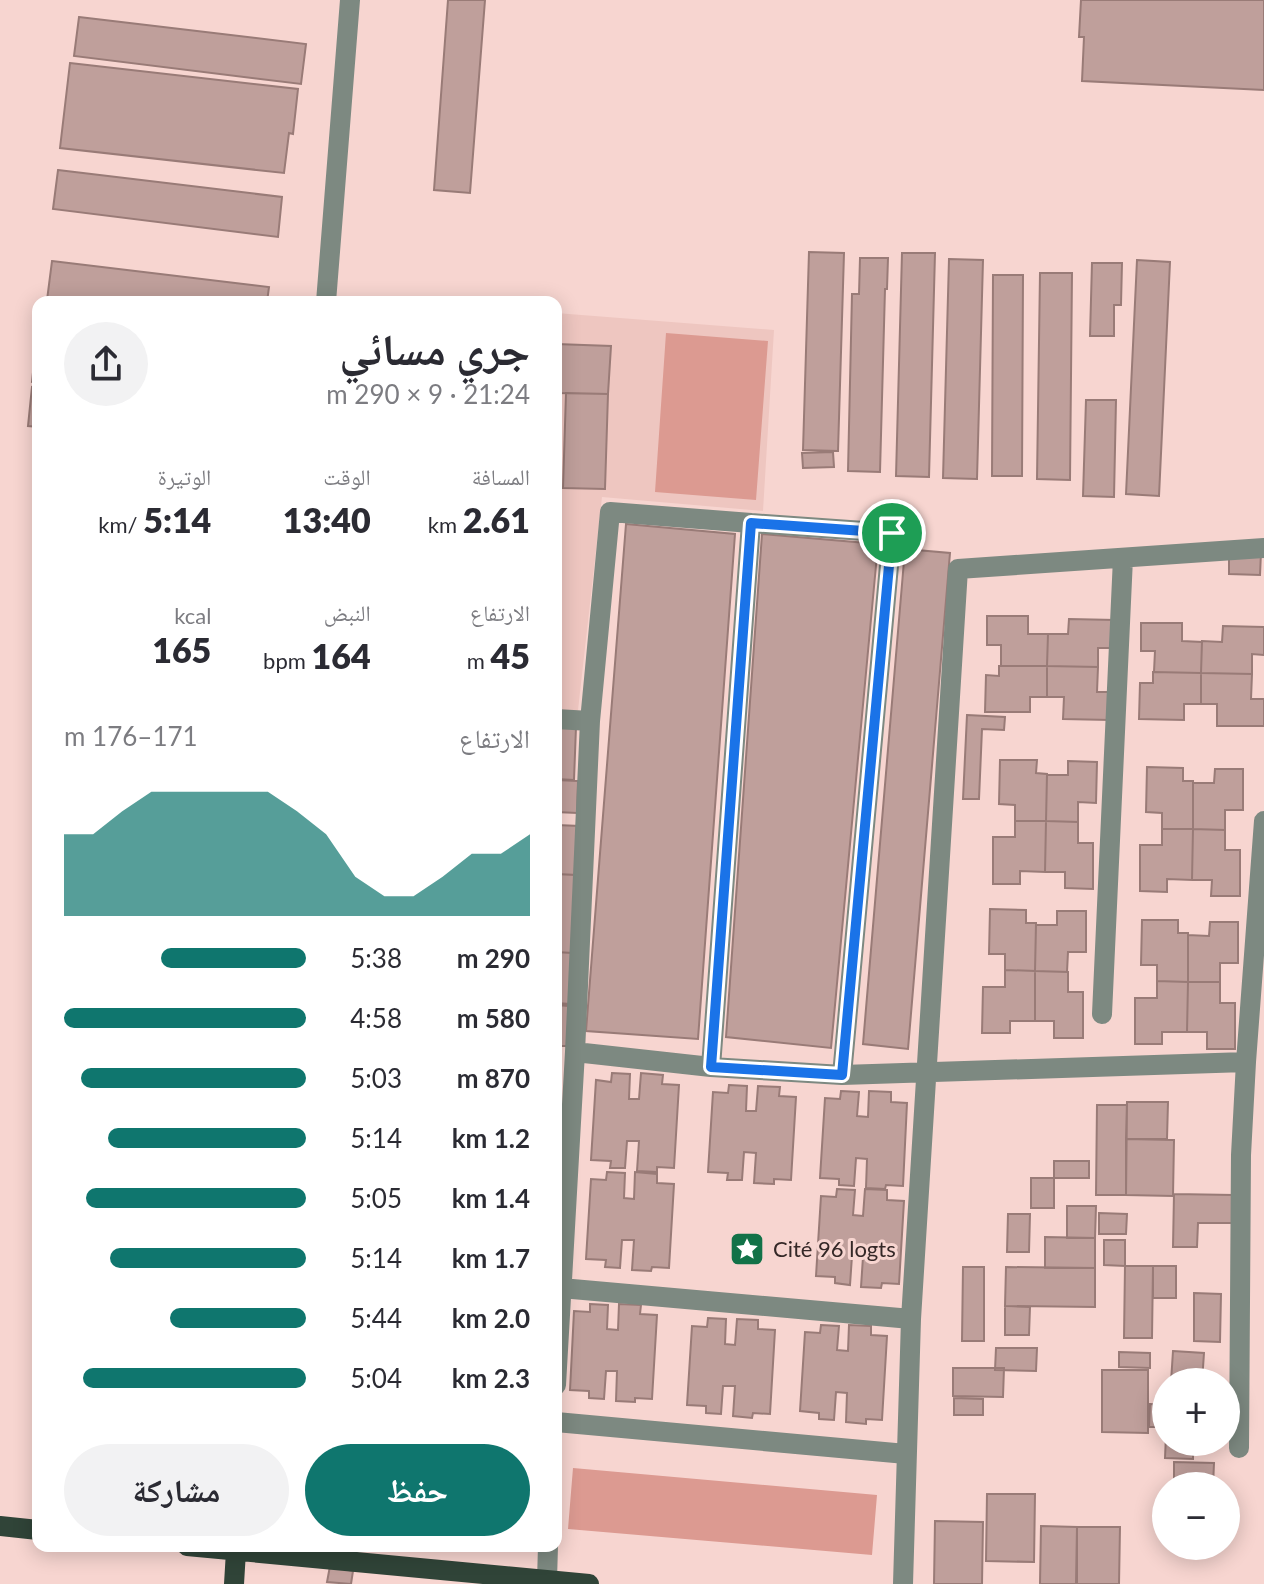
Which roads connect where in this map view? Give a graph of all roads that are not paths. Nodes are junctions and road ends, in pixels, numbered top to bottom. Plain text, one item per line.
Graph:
1 (350, 0) edge
2 (326, 296) edge
3 (751, 523) junction
4 (1264, 548) edge
5 (1123, 558) junction
6 (562, 719) edge
7 (590, 721) junction
8 (1264, 821) edge
9 (1102, 1014) dead end
10 (575, 1052) junction
11 (1246, 1062) junction
12 (711, 1067) junction
13 (928, 1072) junction
14 (842, 1075) junction
15 (562, 1271) edge
16 (562, 1288) edge
17 (911, 1319) junction
18 (1240, 1368) edge
19 (562, 1423) edge
20 (906, 1454) junction
21 (0, 1526) edge
22 (32, 1529) edge
23 (236, 1552) edge
24 (266, 1552) edge
25 (548, 1552) edge
26 (547, 1580) junction
27 (234, 1584) edge
28 (589, 1584) edge
29 (903, 1584) edge

1 - 2 street
3 - 7 street
3 - 12 street
3 - 14 street
4 - 5 street
5 - 9 street
5 - 13 street
6 - 7 street
7 - 10 street
8 - 11 street
10 - 12 street
10 - 15 street
11 - 13 street
11 - 18 street
12 - 14 street
13 - 14 street
13 - 17 street
16 - 17 street
17 - 20 street
19 - 20 street
20 - 29 street
21 - 22 main road
23 - 27 main road
24 - 26 main road
25 - 26 street
26 - 28 main road

